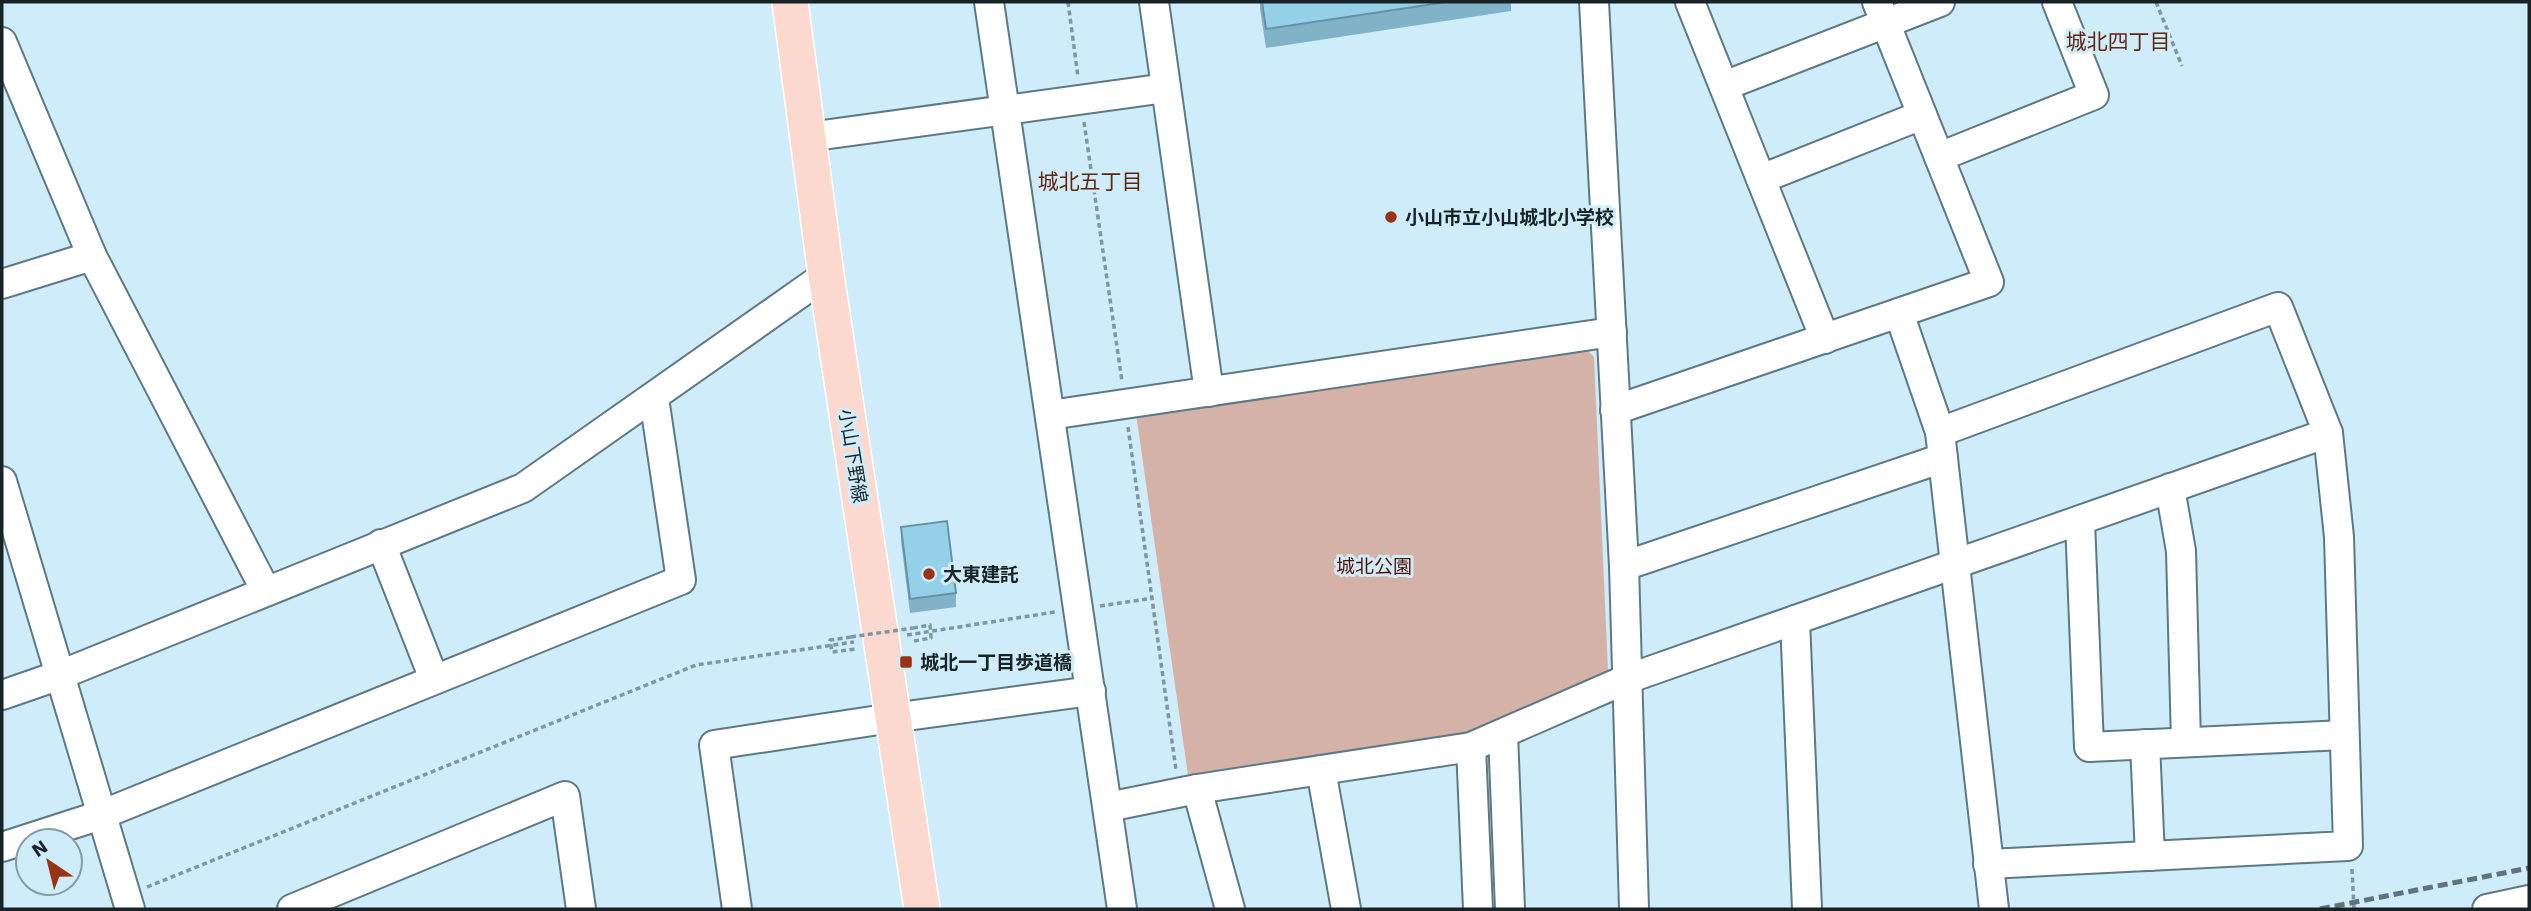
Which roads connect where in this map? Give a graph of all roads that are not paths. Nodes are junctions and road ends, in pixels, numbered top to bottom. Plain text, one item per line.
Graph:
1 (790, 2) edge
2 (989, 2) edge
3 (1153, 2) edge
4 (1690, 2) edge
5 (1940, 2) edge
6 (2057, 2) edge
7 (1597, 3) edge
8 (1881, 12) edge
9 (2, 42) edge
10 (1724, 86) junction
11 (1166, 88) junction
12 (1005, 111) junction
13 (1922, 116) junction
14 (808, 137) junction
15 (1939, 157) junction
16 (1761, 179) junction
17 (92, 256) junction
18 (825, 275) junction
19 (2, 285) edge
20 (1899, 313) junction
21 (1612, 332) junction
22 (1825, 339) junction
23 (1209, 392) junction
24 (654, 398) junction
25 (1615, 410) junction
26 (1050, 415) junction
27 (2328, 433) junction
28 (1942, 445) junction
29 (2, 481) edge
30 (2170, 488) junction
31 (2080, 521) junction
32 (381, 544) junction
33 (1956, 565) junction
34 (1624, 566) junction
35 (266, 592) junction
36 (1795, 621) junction
37 (60, 675) junction
38 (434, 679) junction
39 (1627, 679) junction
40 (1091, 691) junction
41 (2, 695) edge
42 (892, 718) junction
43 (1503, 734) junction
44 (2344, 735) junction
45 (2186, 742) junction
46 (2145, 744) junction
47 (1471, 747) junction
48 (1321, 770) junction
49 (1188, 791) junction
50 (1108, 807) junction
51 (101, 815) junction
52 (2, 848) edge
53 (2150, 856) junction
54 (1988, 864) junction
55 (2529, 900) edge
56 (128, 902) edge
57 (292, 909) edge
58 (581, 909) edge
59 (737, 909) edge
60 (922, 909) edge
61 (1122, 909) edge
62 (1230, 909) edge
63 (1346, 909) edge
64 (1478, 909) edge
65 (1510, 909) edge
66 (1634, 909) edge
67 (1807, 909) edge
68 (1994, 909) edge
69 (2487, 909) edge

1 - 14 main road, 小山下野線
2 - 12 street
3 - 11 street
4 - 10 street
5 - 8 street
6 - 15 street
7 - 21 street
8 - 10 street
8 - 13 street
9 - 17 street
10 - 16 street
11 - 12 street
11 - 23 street
12 - 14 street
12 - 26 street
13 - 15 street
13 - 16 street
14 - 18 main road, 小山下野線
15 - 20 street
16 - 22 street
17 - 19 street
17 - 35 street
18 - 24 street
18 - 42 main road, 小山下野線
20 - 22 street
20 - 28 street
21 - 23 street
21 - 25 street
22 - 25 street
23 - 26 street
24 - 32 street
24 - 38 street
25 - 34 street
26 - 40 street
27 - 28 street
27 - 30 street
27 - 44 street
28 - 33 street
28 - 34 street
29 - 37 street
30 - 31 street
30 - 45 street
31 - 33 street
31 - 46 street
32 - 35 street
32 - 38 street
33 - 36 street
33 - 54 street
34 - 39 street
35 - 37 street
36 - 39 street
36 - 67 street
37 - 41 street
37 - 51 street
38 - 51 street
39 - 43 street
39 - 66 street
40 - 42 street
40 - 50 street
42 - 59 street
42 - 60 main road, 小山下野線
43 - 47 street
43 - 65 street
44 - 45 street
44 - 53 street
45 - 46 street
46 - 53 street
47 - 48 street
47 - 64 street
48 - 49 street
48 - 63 street
49 - 50 street
49 - 62 street
50 - 61 street
51 - 52 street
51 - 56 street
53 - 54 street
54 - 68 street
55 - 69 street
57 - 58 street

